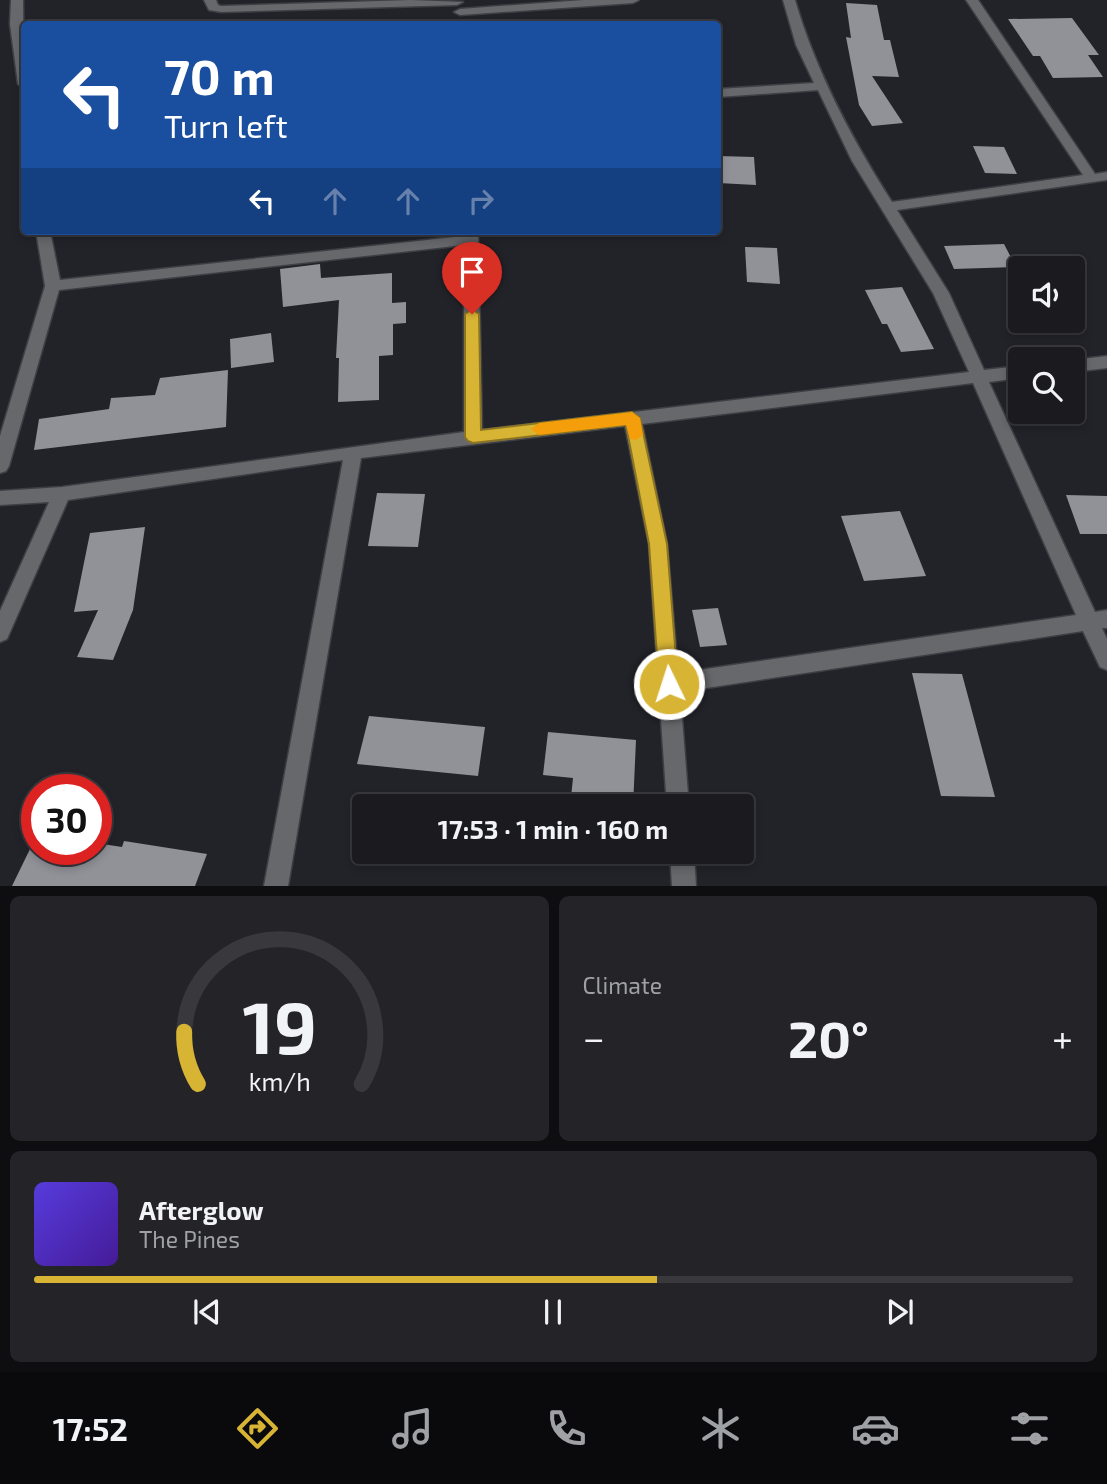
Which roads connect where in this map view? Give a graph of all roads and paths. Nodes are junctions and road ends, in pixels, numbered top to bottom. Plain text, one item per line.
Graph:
1 (17, 0) edge
2 (209, 0) edge
3 (633, 0) edge
4 (789, 0) edge
5 (972, 0) edge
6 (605, 1) edge
7 (457, 4) edge
8 (21, 62) edge
9 (822, 86) junction
10 (721, 93) edge
11 (1107, 176) edge
12 (1091, 177) junction
13 (888, 207) junction
14 (44, 235) edge
15 (471, 235) edge
16 (53, 286) junction
17 (1107, 362) edge
18 (1085, 365) edge
19 (1008, 373) edge
20 (979, 376) junction
21 (632, 418) junction
22 (473, 437) junction
23 (353, 452) junction
24 (0, 466) edge
25 (62, 494) junction
26 (0, 498) edge
27 (1098, 620) edge
28 (0, 633) edge
29 (1107, 661) edge
30 (669, 684) junction
31 (677, 794) edge
32 (683, 864) edge
33 (276, 886) edge
34 (684, 886) edge

1 - 8 street
2 - 7 street
3 - 6 street
4 - 9 street
5 - 12 street
6 - 7 street
9 - 10 street
9 - 13 street
11 - 12 street
12 - 13 street
13 - 20 street
14 - 16 street
15 - 16 street
15 - 22 street
16 - 24 street
17 - 18 street
19 - 20 street
20 - 21 street
20 - 27 street
21 - 22 street
21 - 30 street
22 - 23 street
23 - 25 street
23 - 33 street
25 - 26 street
25 - 28 street
27 - 29 street
27 - 30 street
30 - 31 street
32 - 34 street

